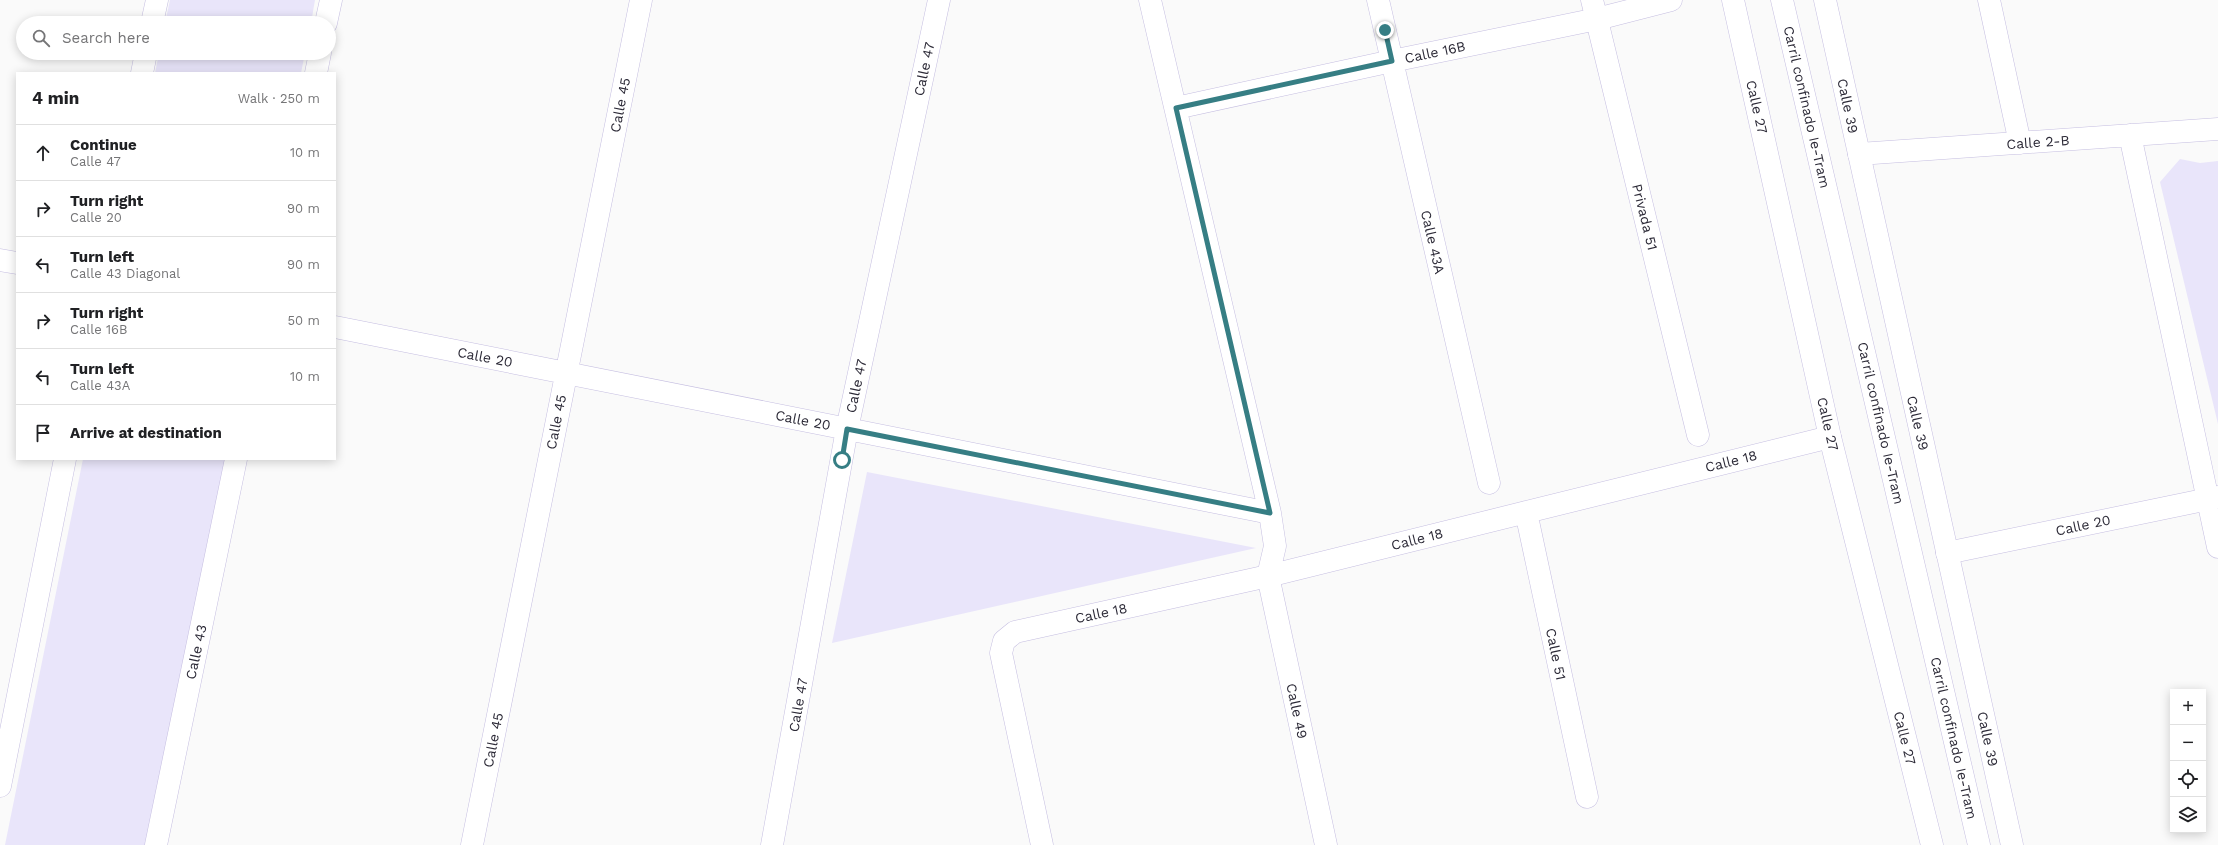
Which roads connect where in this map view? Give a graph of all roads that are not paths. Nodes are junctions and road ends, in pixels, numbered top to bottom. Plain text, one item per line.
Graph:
1 (156, 0) edge
2 (331, 0) edge
3 (641, 0) edge
4 (939, 0) edge
5 (1150, 0) edge
6 (1378, 0) edge
7 (1671, 0) edge
8 (1734, 0) edge
9 (1782, 0) edge
10 (1825, 0) edge
11 (1989, 0) edge
12 (1594, 10) edge
13 (153, 16) edge
14 (328, 16) edge
15 (145, 60) edge
16 (319, 60) edge
17 (1392, 61) junction
18 (142, 72) edge
19 (316, 72) edge
20 (1176, 108) junction
21 (2218, 129) edge
22 (2130, 135) junction
23 (2020, 143) junction
24 (1859, 154) junction
25 (0, 260) edge
26 (16, 263) edge
27 (336, 327) edge
28 (566, 373) junction
29 (847, 429) junction
30 (1698, 435) dead end
31 (1830, 437) junction
32 (65, 460) edge
33 (236, 460) edge
34 (1488, 483) dead end
35 (2213, 498) edge
36 (1526, 512) junction
37 (1270, 513) junction
38 (2218, 547) edge
39 (1947, 553) junction
40 (1268, 576) junction
41 (0, 786) edge
42 (1587, 797) dead end
43 (156, 845) edge
44 (472, 845) edge
45 (772, 845) edge
46 (1042, 845) edge
47 (1326, 845) edge
48 (1932, 845) edge
49 (1979, 845) edge
50 (2012, 845) edge

1 - 13 street
2 - 14 street
3 - 28 street, Calle 45
4 - 29 street, Calle 47
5 - 20 street
6 - 17 street, Calle 43A
7 - 12 street, Calle 16B
8 - 31 street, Calle 27
9 - 49 street, Carril confinado Ie-Tram
10 - 24 street, Calle 39
11 - 23 street
12 - 17 street, Calle 16B
12 - 30 street, Privada 51
15 - 18 street
16 - 19 street
17 - 20 street, Calle 16B
17 - 34 street, Calle 43A
20 - 37 street
21 - 22 street, Calle 2-B
22 - 23 street, Calle 2-B
22 - 35 street
23 - 24 street, Calle 2-B
24 - 39 street, Calle 39
25 - 26 street
27 - 28 street, Calle 20
28 - 29 street, Calle 20
28 - 44 street, Calle 45
29 - 37 street, Calle 20
29 - 45 street, Calle 47
31 - 36 street, Calle 18
31 - 48 street, Calle 27
32 - 41 street
33 - 43 street, Calle 43
35 - 38 street
35 - 39 street, Calle 20
36 - 40 street, Calle 18
36 - 42 street, Calle 51
37 - 40 street
39 - 50 street, Calle 39
40 - 46 street, Calle 18
40 - 47 street, Calle 49

